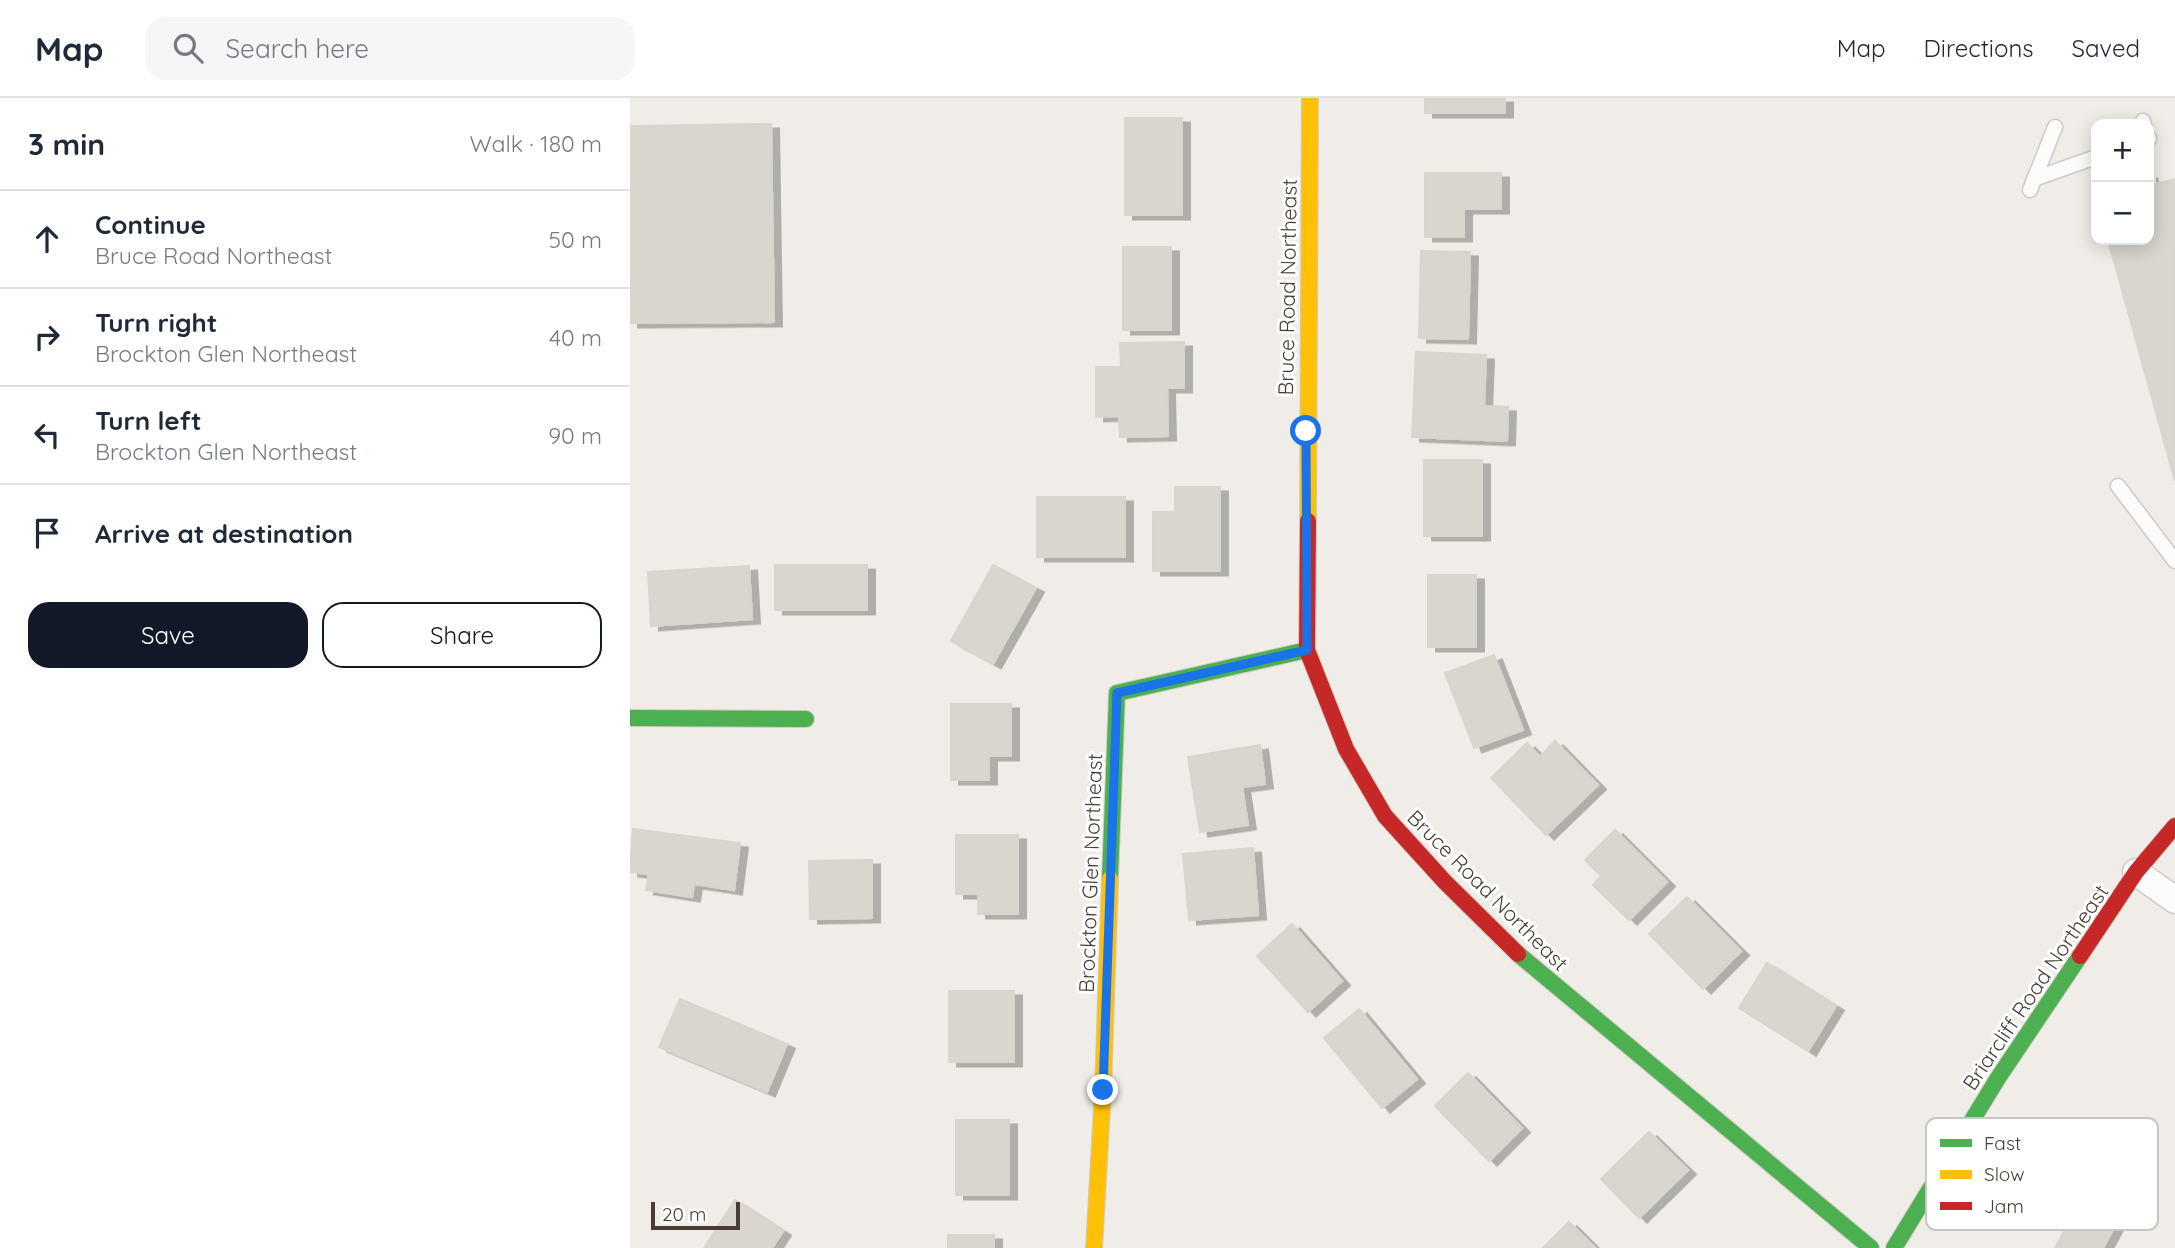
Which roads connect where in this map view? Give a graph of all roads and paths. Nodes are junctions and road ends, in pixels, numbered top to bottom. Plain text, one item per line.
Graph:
1 (1310, 98) edge
2 (2055, 127) dead end
3 (2091, 159) edge
4 (2118, 486) dead end
5 (2175, 561) edge
6 (1307, 650) junction
7 (630, 718) edge
8 (806, 719) dead end
9 (2172, 833) edge
10 (2136, 872) junction
11 (2175, 900) edge
12 (1974, 1118) edge
13 (1926, 1196) edge
14 (1094, 1248) edge
15 (1871, 1248) edge
16 (1894, 1248) edge

1 - 6 street, Bruce Road Northeast
2 - 3 lane
4 - 5 lane
6 - 14 street, Brockton Glen Northeast
6 - 15 street, Bruce Road Northeast
7 - 8 street
9 - 10 street, Briarcliff Road Northeast
10 - 11 street
10 - 12 street, Briarcliff Road Northeast
13 - 16 street, Briarcliff Road Northeast

